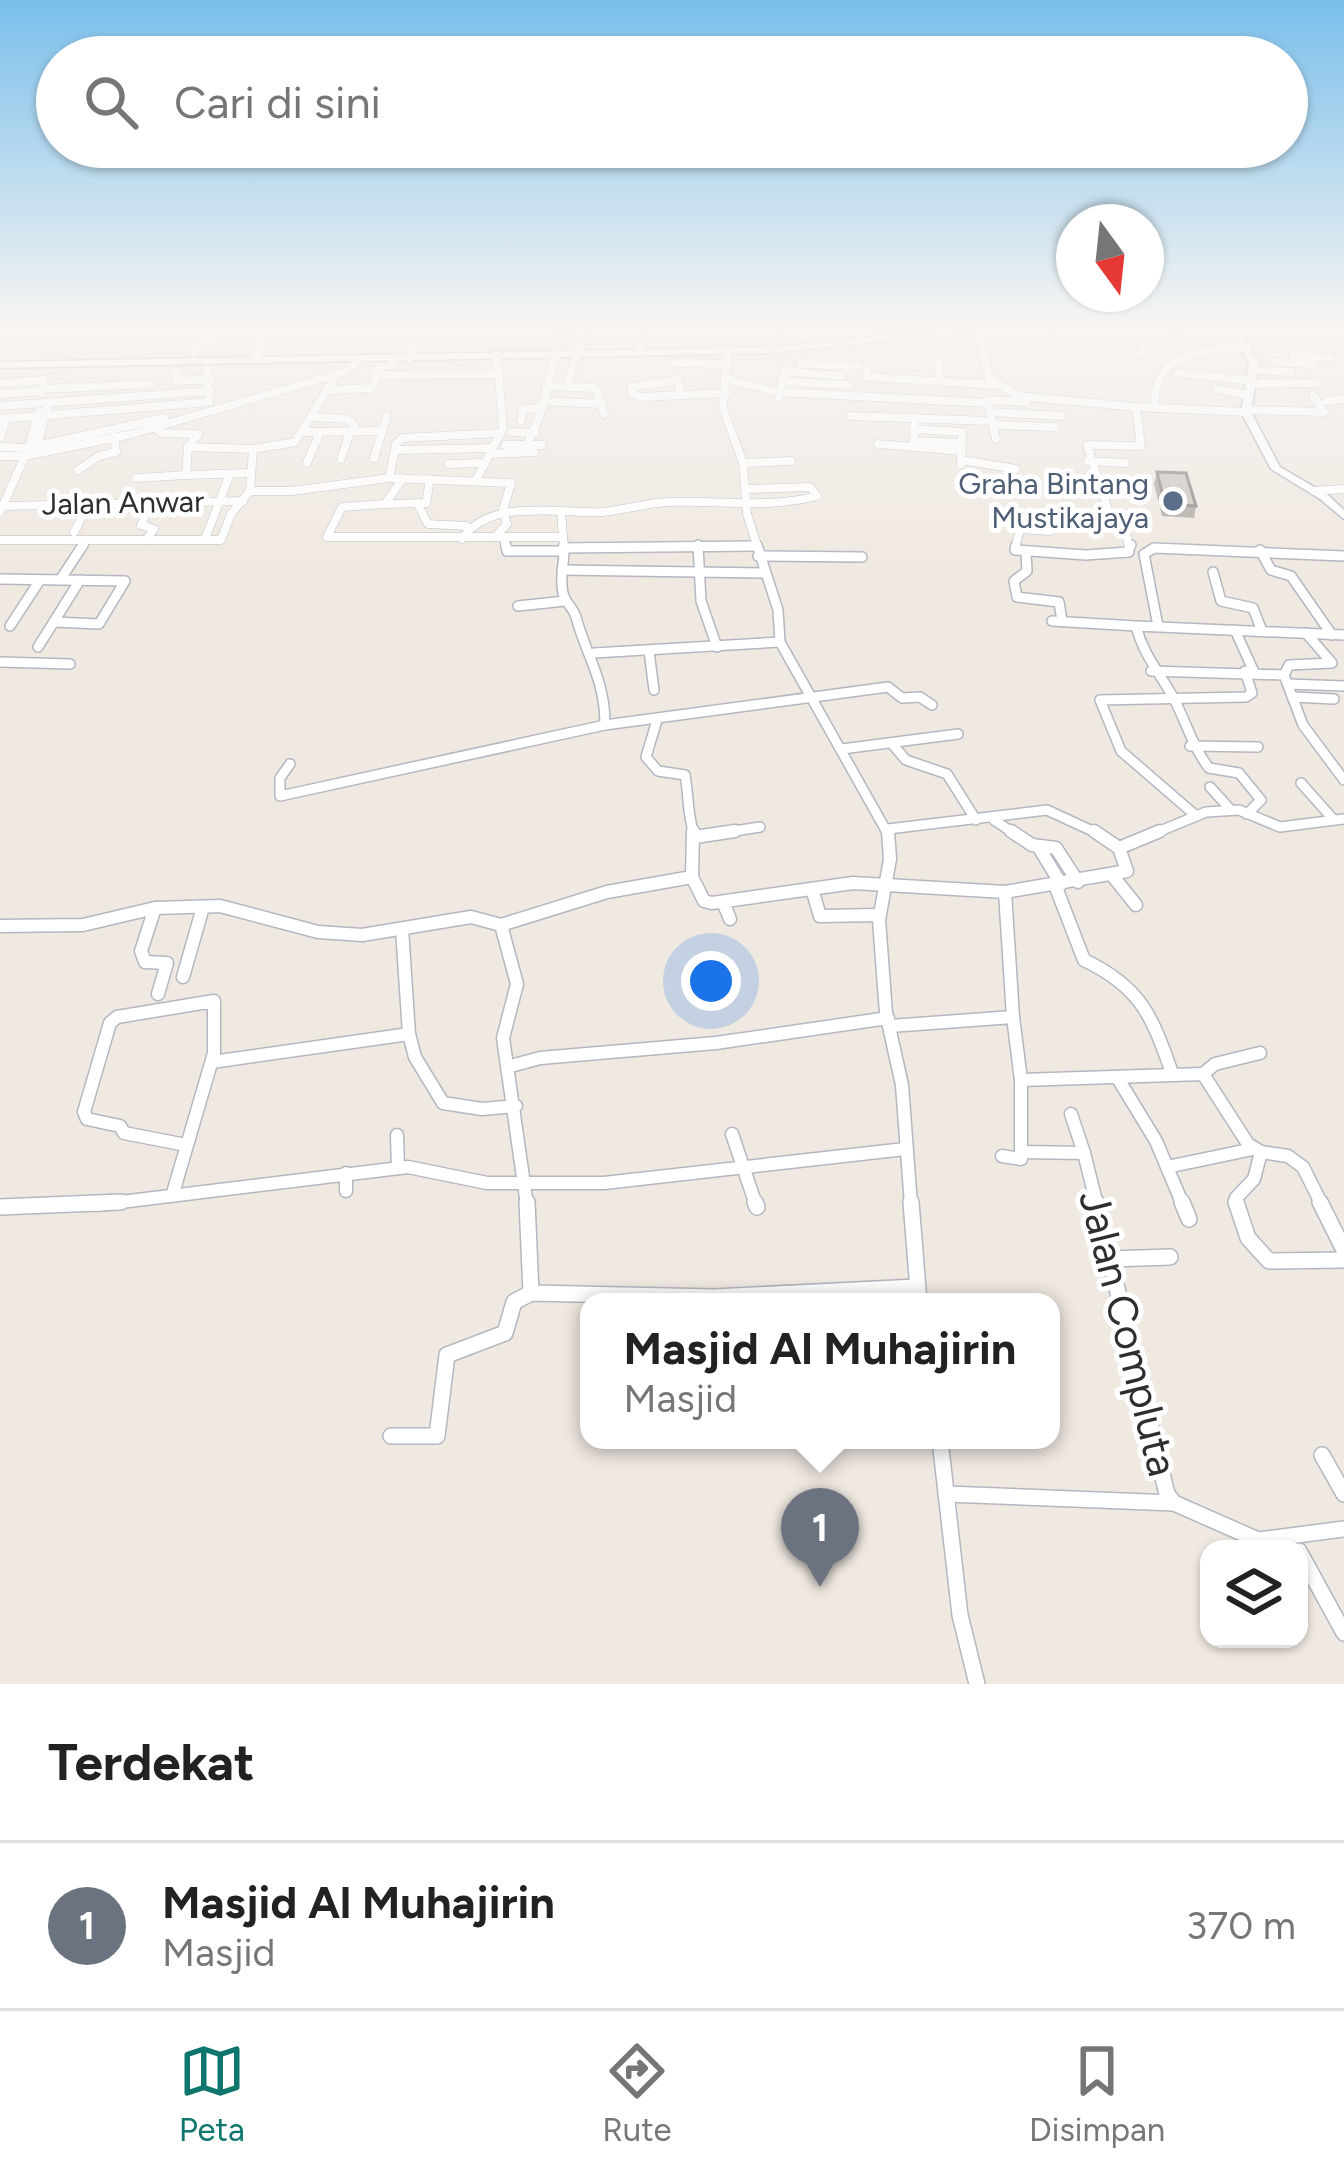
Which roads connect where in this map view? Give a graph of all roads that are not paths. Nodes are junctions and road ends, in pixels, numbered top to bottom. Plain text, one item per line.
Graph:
1 (44, 406) edge
2 (150, 406) edge
3 (195, 406) edge
4 (199, 406) edge
5 (320, 406) edge
6 (501, 406) edge
7 (536, 406) edge
8 (542, 406) edge
9 (602, 406) edge
10 (724, 406) edge
11 (849, 406) edge
12 (914, 406) edge
13 (942, 406) edge
14 (971, 406) edge
15 (1131, 406) edge
16 (1136, 406) junction
17 (1169, 406) edge
18 (1253, 406) edge
19 (1299, 406) edge
20 (1320, 406) edge
21 (1154, 408) joint
22 (128, 413) junction
23 (604, 414) dead end
24 (101, 415) junction
25 (990, 415) junction
26 (173, 416) dead end
27 (386, 416) dead end
28 (75, 417) junction
29 (149, 417) junction
30 (313, 417) junction
31 (41, 418) junction
32 (542, 420) junction
33 (2, 421) edge
34 (856, 426) dead end
35 (124, 427) junction
36 (352, 429) junction
37 (382, 431) junction
38 (98, 432) junction
39 (302, 432) junction
40 (320, 432) junction
41 (506, 432) junction
42 (535, 434) junction
43 (913, 435) junction
44 (114, 436) junction
45 (70, 437) junction
46 (55, 441) junction
47 (34, 442) junction
48 (0, 443) edge
49 (505, 445) dead end
50 (188, 447) junction
51 (534, 448) junction
52 (253, 449) junction
53 (398, 450) dead end
54 (428, 451) junction
55 (962, 452) junction
56 (489, 455) junction
57 (25, 457) junction
58 (374, 458) dead end
59 (341, 459) dead end
60 (1088, 460) junction
61 (363, 461) dead end
62 (791, 461) dead end
63 (307, 463) dead end
64 (428, 463) dead end
65 (743, 463) junction
66 (449, 464) dead end
67 (1125, 464) dead end
68 (1016, 469) dead end
69 (79, 470) dead end
70 (251, 473) junction
71 (230, 474) junction
72 (186, 475) junction
73 (199, 476) junction
74 (157, 477) junction
75 (136, 478) dead end
76 (389, 478) junction
77 (403, 478) junction
78 (477, 478) junction
79 (430, 479) junction
80 (365, 480) junction
81 (0, 486) edge
82 (15, 486) junction
83 (149, 488) dead end
84 (1344, 489) edge
85 (250, 491) junction
86 (1314, 491) junction
87 (748, 495) junction
88 (243, 501) junction
89 (90, 502) junction
90 (184, 502) junction
91 (217, 502) junction
92 (152, 503) junction
93 (385, 505) junction
94 (418, 505) junction
95 (2, 509) edge
96 (614, 511) junction
97 (561, 512) junction
98 (505, 515) junction
99 (1344, 516) edge
100 (1111, 519) junction
101 (466, 526) junction
102 (615, 529) dead end
103 (1019, 529) junction
104 (691, 530) dead end
105 (1050, 531) dead end
106 (74, 532) dead end
107 (500, 537) junction
108 (205, 539) junction
109 (462, 539) junction
110 (0, 540) edge
111 (146, 540) junction
112 (84, 544) dead end
113 (694, 544) junction
114 (563, 545) junction
115 (1260, 550) junction
116 (756, 551) junction
117 (1026, 552) junction
118 (1127, 552) junction
119 (1144, 554) junction
120 (1344, 556) edge
121 (862, 557) dead end
122 (562, 570) junction
123 (1213, 572) dead end
124 (765, 573) junction
125 (697, 574) junction
126 (0, 579) edge
127 (40, 580) junction
128 (61, 580) junction
129 (80, 580) junction
130 (565, 602) junction
131 (518, 606) dead end
132 (54, 622) junction
133 (10, 626) dead end
134 (1136, 626) junction
135 (1158, 626) junction
136 (1235, 630) junction
137 (1262, 631) junction
138 (1306, 633) junction
139 (1338, 635) edge
140 (780, 642) junction
141 (38, 646) dead end
142 (717, 647) junction
143 (650, 651) junction
144 (594, 653) junction
145 (70, 664) dead end
146 (0, 665) edge
147 (1309, 665) junction
148 (1151, 671) junction
149 (1250, 671) junction
150 (1286, 680) junction
151 (1322, 686) junction
152 (1344, 686) edge
153 (654, 689) dead end
154 (814, 697) junction
155 (1173, 697) junction
156 (1292, 697) junction
157 (1334, 699) dead end
158 (932, 705) dead end
159 (657, 720) junction
160 (605, 725) junction
161 (958, 734) dead end
162 (892, 744) junction
163 (1190, 746) junction
164 (1258, 747) dead end
165 (842, 749) junction
166 (290, 764) dead end
167 (1344, 780) edge
168 (1300, 783) dead end
169 (1210, 787) dead end
170 (1230, 809) junction
171 (1247, 814) junction
172 (1195, 815) junction
173 (1338, 819) edge
174 (976, 820) junction
175 (993, 820) junction
176 (760, 827) dead end
177 (888, 829) junction
178 (695, 837) junction
179 (1038, 846) junction
180 (1119, 848) junction
181 (1112, 874) junction
182 (692, 877) junction
183 (1078, 882) junction
184 (883, 883) junction
185 (1058, 885) junction
186 (812, 890) junction
187 (1005, 892) junction
188 (723, 902) junction
189 (1136, 905) dead end
190 (203, 907) junction
191 (154, 908) junction
192 (879, 915) junction
193 (730, 919) dead end
194 (500, 925) junction
195 (0, 926) edge
196 (402, 928) junction
197 (183, 977) dead end
198 (158, 994) dead end
199 (1013, 1017) junction
200 (889, 1022) junction
201 (409, 1034) junction
202 (1259, 1053) dead end
203 (212, 1062) junction
204 (507, 1067) junction
205 (1172, 1072) junction
206 (1203, 1074) junction
207 (1117, 1077) junction
208 (1021, 1080) junction
209 (516, 1106) junction
210 (1071, 1114) dead end
211 (732, 1134) dead end
212 (397, 1135) dead end
213 (186, 1145) junction
214 (905, 1149) junction
215 (1257, 1150) junction
216 (1021, 1152) junction
217 (1084, 1154) junction
218 (1002, 1156) dead end
219 (742, 1164) junction
220 (1167, 1167) junction
221 (398, 1168) junction
222 (346, 1173) junction
223 (526, 1182) junction
224 (346, 1191) dead end
225 (173, 1192) junction
226 (0, 1207) edge
227 (757, 1208) dead end
228 (1189, 1219) dead end
229 (1344, 1250) edge
230 (1170, 1257) dead end
231 (1110, 1259) junction
232 (1344, 1260) edge
233 (531, 1293) junction
234 (918, 1293) edge
235 (580, 1294) edge
236 (392, 1436) dead end
237 (941, 1449) edge
238 (1322, 1455) dead end
239 (946, 1494) junction
240 (1344, 1494) edge
241 (1174, 1502) junction
242 (1344, 1529) edge
243 (1262, 1540) edge
244 (1308, 1542) edge
245 (1308, 1568) edge
246 (1344, 1633) edge
247 (977, 1684) edge

1 - 31 street
2 - 29 street
3 - 29 street
4 - 29 street
5 - 30 street
6 - 41 street
7 - 32 street
8 - 32 street
9 - 23 street
10 - 65 street
11 - 34 street
12 - 43 street
13 - 25 street
14 - 25 street
15 - 16 street
16 - 21 street
16 - 60 street
17 - 21 street
18 - 86 main road
19 - 20 street
22 - 24 street
22 - 29 street
22 - 35 street
24 - 28 street
24 - 38 street
25 - 25 street
26 - 29 street
27 - 37 street
28 - 31 street
28 - 45 street
29 - 31 street
29 - 35 street
29 - 44 street
29 - 50 street
30 - 36 street
30 - 39 street
31 - 33 street
31 - 47 street
32 - 42 street
33 - 48 street
35 - 38 street
36 - 37 street
36 - 40 street
36 - 59 street
37 - 58 street
38 - 45 street
39 - 40 street
39 - 52 street
40 - 63 street
41 - 42 street
41 - 56 street
41 - 76 street
42 - 51 street
43 - 55 street
43 - 55 street
44 - 57 street
44 - 69 street
45 - 46 street
46 - 47 street
46 - 48 street
47 - 48 street
48 - 57 street
49 - 51 street
50 - 52 street
50 - 72 street
51 - 56 street
52 - 70 street
53 - 54 street
54 - 56 street
54 - 64 street
55 - 68 street
56 - 66 street
56 - 78 street
57 - 82 street
60 - 67 street
60 - 100 street
61 - 80 street
62 - 65 street
65 - 87 street
70 - 71 street
70 - 85 street
71 - 73 street
71 - 91 street
72 - 73 street
72 - 74 street
73 - 90 street
74 - 75 street
74 - 83 street
76 - 77 street
76 - 80 street
77 - 79 street
77 - 93 street
78 - 79 street
78 - 98 street
79 - 94 street
80 - 85 street
81 - 82 street
82 - 95 street
84 - 86 street
85 - 88 street
86 - 99 main road
87 - 87 street
87 - 96 street
87 - 116 street
88 - 91 street, Jalan Anwar
88 - 108 street
89 - 92 street, Jalan Anwar
89 - 95 street, Jalan Anwar
89 - 106 street
90 - 91 street, Jalan Anwar
90 - 92 street, Jalan Anwar
91 - 108 street
92 - 111 street
93 - 94 street
93 - 109 street
94 - 101 street
96 - 97 street
96 - 102 street
97 - 98 street
97 - 114 street
98 - 101 street
98 - 107 street
100 - 103 street
100 - 118 street
101 - 109 street
103 - 105 street
103 - 117 street
104 - 113 street
107 - 109 street
107 - 114 street
108 - 111 street
110 - 111 street
112 - 128 street
113 - 114 street
113 - 116 street
113 - 125 street
114 - 122 street
115 - 119 street
115 - 120 street
115 - 139 street
116 - 121 street
116 - 124 street
117 - 118 street
117 - 134 street
118 - 119 street
119 - 135 street
122 - 125 street
122 - 130 street
123 - 137 street
124 - 125 street
124 - 140 street
125 - 142 street
126 - 127 street
127 - 128 street
127 - 133 street
128 - 129 street
129 - 132 street
129 - 132 street
130 - 131 street
130 - 144 street
132 - 141 street
134 - 135 street
134 - 148 street
135 - 136 street
136 - 137 street
136 - 149 street
137 - 138 street
138 - 139 street
138 - 147 street
140 - 142 street
140 - 154 street
142 - 143 street
143 - 144 street
143 - 153 street
144 - 160 street
145 - 146 street
147 - 150 street
147 - 151 street
148 - 149 street
148 - 155 street
149 - 150 street
149 - 155 street
150 - 151 street
150 - 156 street
151 - 152 street
154 - 158 street
154 - 159 street
154 - 165 street
155 - 163 street
155 - 172 street
156 - 157 street
156 - 167 street
159 - 160 street
159 - 178 street
160 - 166 street
161 - 162 street
162 - 165 street
162 - 174 street
163 - 164 street
163 - 171 street
165 - 177 street
168 - 173 street
169 - 170 street
170 - 171 street
170 - 172 street
171 - 173 street
172 - 180 street
174 - 175 street
174 - 177 street
175 - 179 street
175 - 180 street
176 - 178 street
177 - 184 street
178 - 182 street
179 - 183 street
179 - 185 street
180 - 181 street
181 - 183 street
181 - 189 street
182 - 188 street
182 - 194 street
183 - 185 street
184 - 186 street
184 - 187 street
184 - 192 street
185 - 187 street
185 - 205 street
186 - 188 street
186 - 192 street
187 - 199 street
188 - 193 street
190 - 191 street
190 - 196 street
190 - 197 street
191 - 195 street
191 - 198 street
192 - 200 street
194 - 196 street
194 - 204 street
196 - 201 street
199 - 200 street
199 - 208 street
200 - 204 street
200 - 214 street
201 - 203 street
201 - 209 street
202 - 206 street
203 - 213 street
203 - 213 street
204 - 209 street
205 - 206 street
205 - 207 street
206 - 215 street
207 - 208 street
207 - 220 street
208 - 216 street
209 - 223 street
210 - 217 street
211 - 219 street
212 - 221 street
213 - 225 street
214 - 219 street
214 - 234 street
215 - 220 street
215 - 229 street
215 - 232 street
216 - 217 street, Jalan Compluta
216 - 218 street, Jalan Compluta
217 - 231 street, Jalan Compluta
219 - 223 street
219 - 227 street
220 - 228 street
221 - 222 street
221 - 223 street
222 - 224 street
222 - 225 street
223 - 233 street
225 - 226 street
230 - 231 street
231 - 241 street, Jalan Compluta
233 - 235 street
233 - 236 street
237 - 239 street
238 - 240 street
239 - 241 street
239 - 247 street
241 - 243 street
242 - 244 street
245 - 246 street

